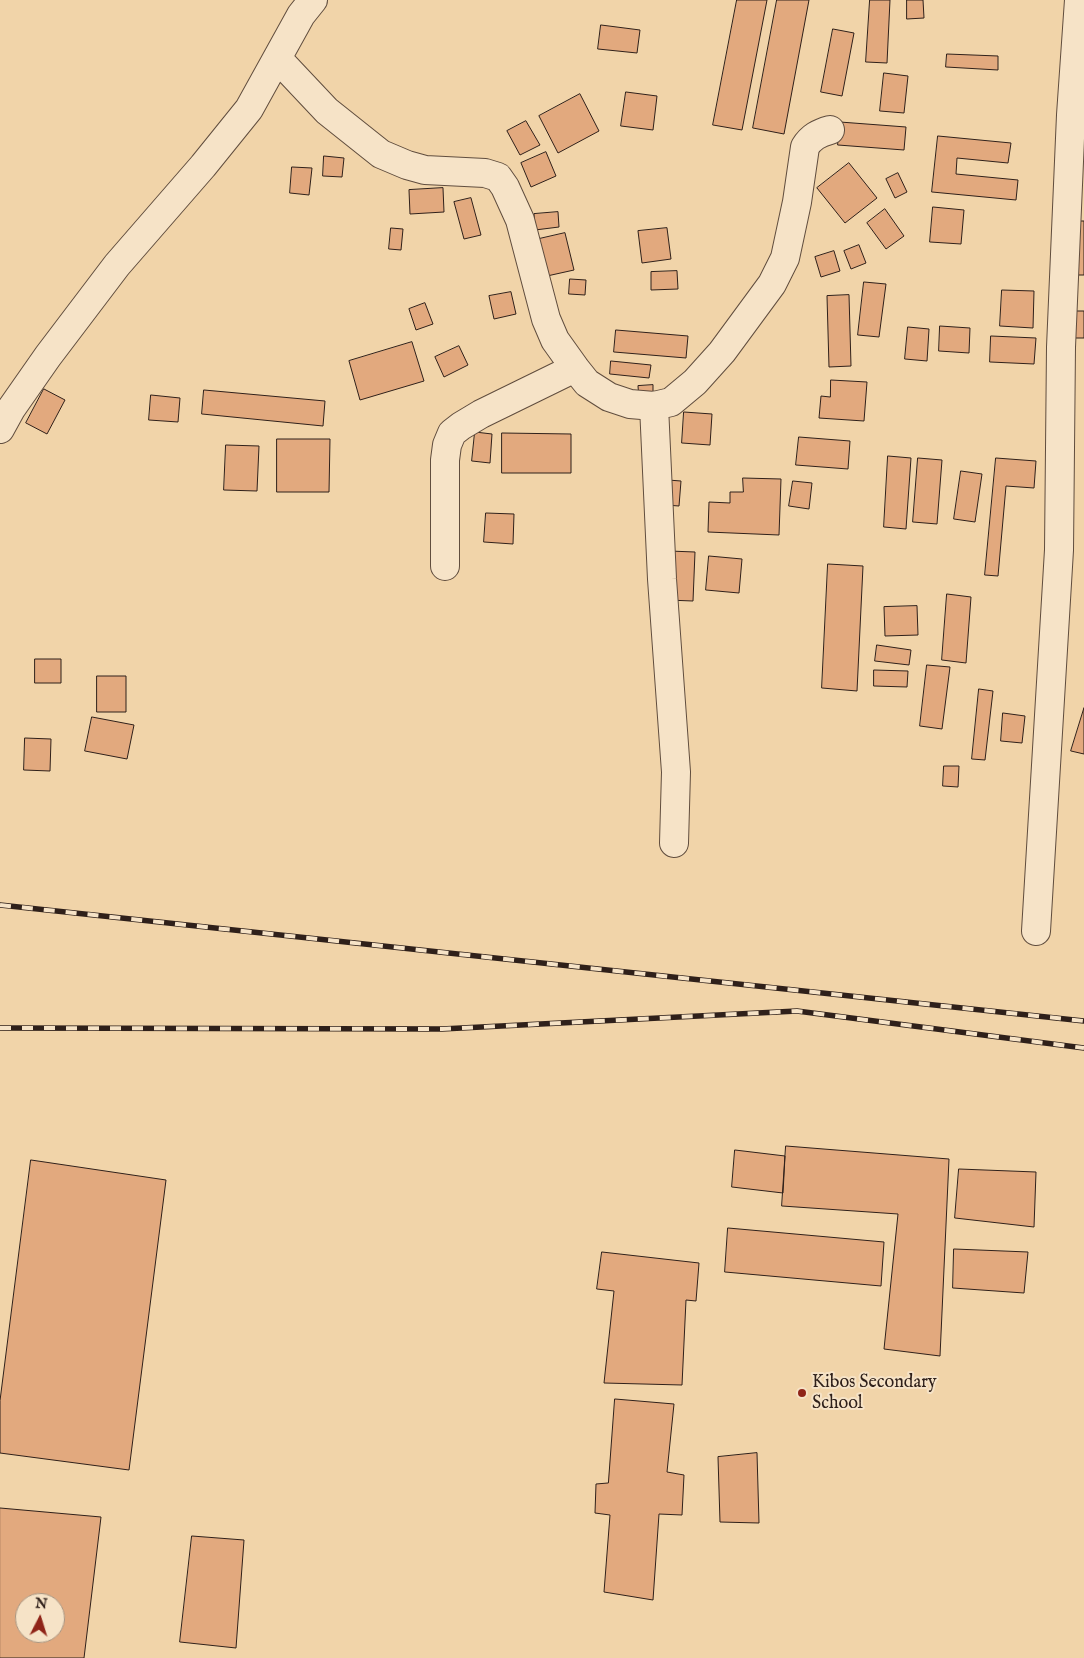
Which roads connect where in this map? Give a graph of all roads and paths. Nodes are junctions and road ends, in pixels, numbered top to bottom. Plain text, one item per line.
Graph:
1 (313, 0) edge
2 (1079, 0) edge
3 (278, 60) junction
4 (830, 130) dead end
5 (575, 368) junction
6 (654, 406) junction
7 (0, 429) edge
8 (445, 566) dead end
9 (674, 843) dead end
10 (1036, 931) dead end

1 - 3 street
2 - 10 street
3 - 5 street
3 - 7 street
4 - 6 street
5 - 6 street
5 - 8 street
6 - 9 street

